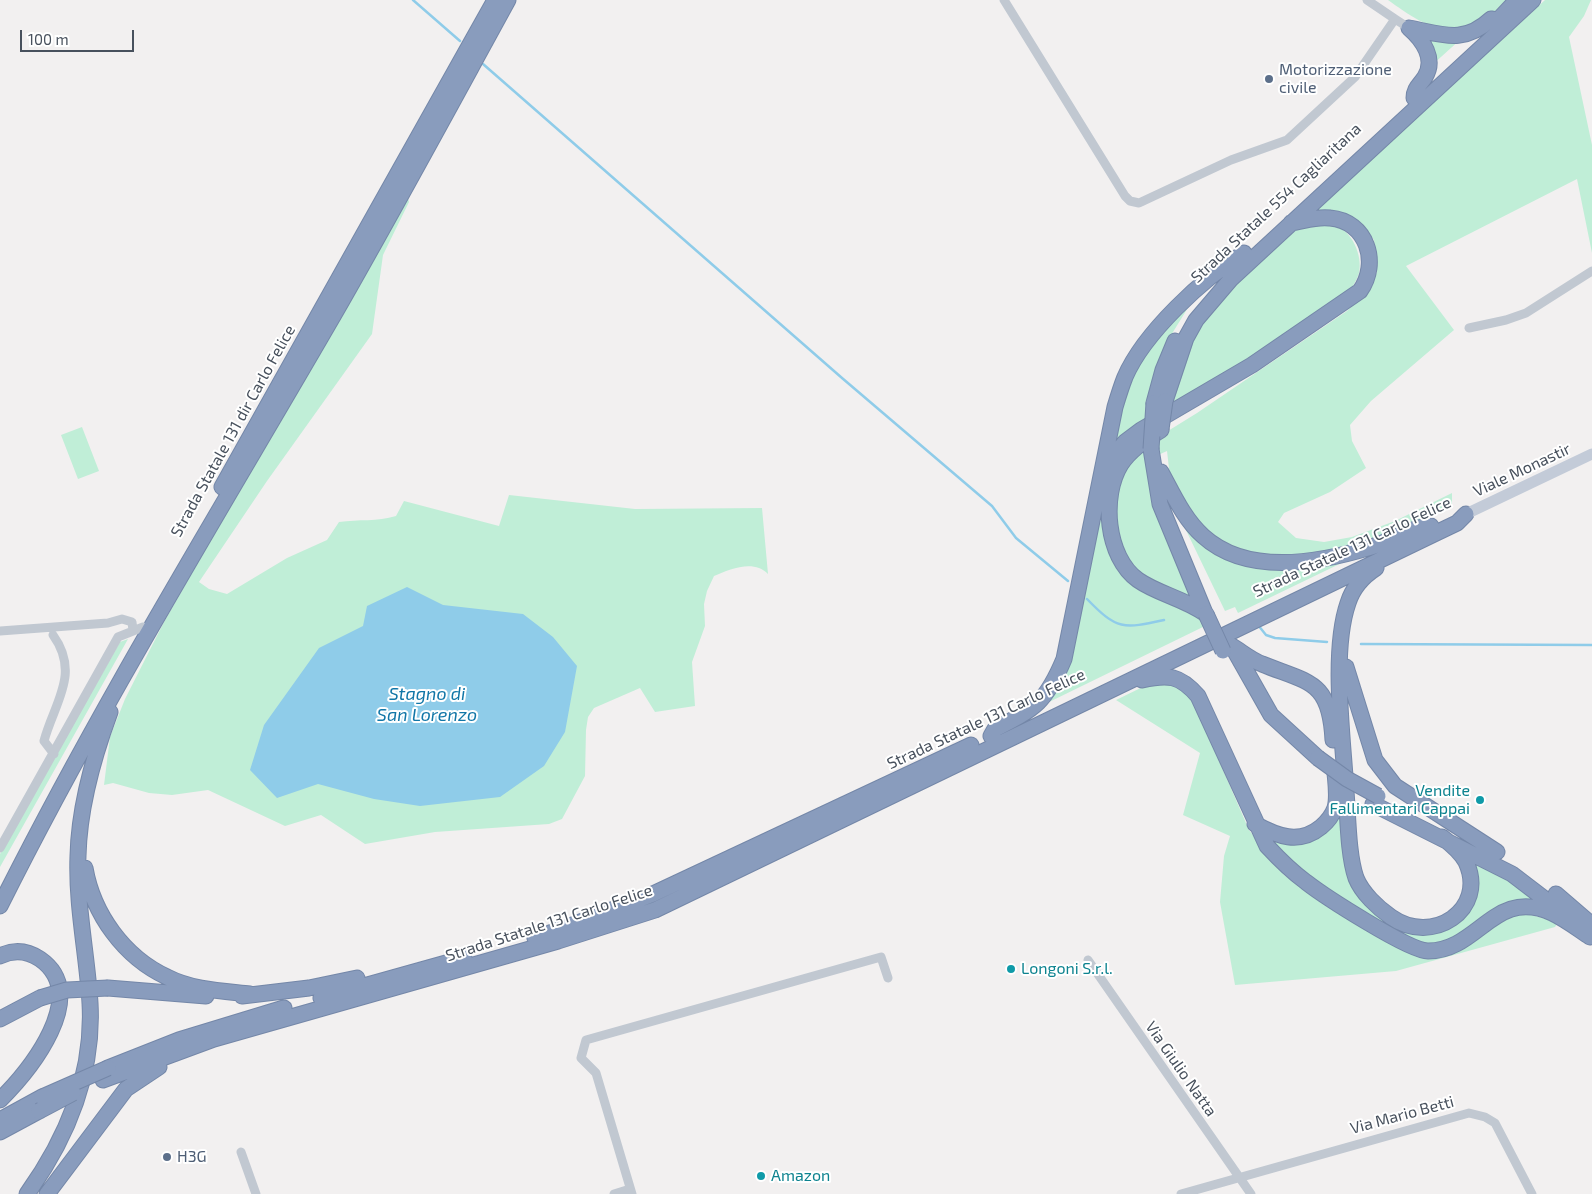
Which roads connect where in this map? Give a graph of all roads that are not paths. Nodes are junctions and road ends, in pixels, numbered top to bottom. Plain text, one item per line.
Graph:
1 (495, 0) edge
2 (508, 0) edge
3 (1004, 0) edge
4 (1367, 0) edge
5 (1517, 0) edge
6 (1533, 0) edge
7 (1395, 19) junction
8 (1497, 20) junction
9 (1409, 28) junction
10 (1414, 98) junction
11 (1291, 223) junction
12 (1244, 253) junction
13 (1592, 270) edge
14 (1469, 328) dead end
15 (1252, 365) junction
16 (1159, 402) junction
17 (1156, 446) junction
18 (1592, 454) edge
19 (1102, 471) junction
20 (1161, 472) junction
21 (1466, 514) joint
22 (1433, 530) junction
23 (1209, 610) junction
24 (138, 629) junction
25 (0, 631) edge
26 (53, 635) dead end
27 (1227, 644) junction
28 (1340, 645) junction
29 (139, 648) junction
30 (1114, 687) junction
31 (991, 736) junction
32 (54, 754) junction
33 (87, 792) junction
34 (1376, 800) junction
35 (1255, 824) junction
36 (1442, 837) junction
37 (0, 848) edge
38 (1496, 852) junction
39 (1, 881) edge
40 (0, 906) edge
41 (1591, 934) edge
42 (0, 956) edge
43 (1088, 960) dead end
44 (403, 975) junction
45 (888, 978) dead end
46 (58, 993) junction
47 (379, 993) junction
48 (250, 994) junction
49 (0, 1019) edge
50 (106, 1074) junction
51 (0, 1100) edge
52 (40, 1104) junction
53 (0, 1120) edge
54 (0, 1132) edge
55 (242, 1152) dead end
56 (1239, 1178) junction
57 (631, 1192) edge
58 (27, 1194) edge
59 (47, 1194) edge
60 (256, 1194) edge
61 (614, 1194) edge
62 (1181, 1194) edge
63 (1250, 1194) edge
64 (1532, 1194) edge

1 - 24 highway, Strada Statale 131 dir Carlo Felice
2 - 29 highway, Strada Statale 131 dir Carlo Felice
3 - 7 street
4 - 7 street
5 - 8 highway, Strada Statale 554 Cagliaritana
6 - 11 highway, Strada Statale 554 Cagliaritana
7 - 9 street
8 - 9 highway
8 - 10 highway, Strada Statale 554 Cagliaritana
9 - 10 highway
10 - 12 highway, Strada Statale 554 Cagliaritana
11 - 15 highway
11 - 16 highway, Strada Statale 554 Cagliaritana
12 - 16 highway, Strada Statale 554 Cagliaritana
12 - 19 highway
13 - 14 street
15 - 19 highway
15 - 23 highway
16 - 17 highway, Strada Statale 554 Cagliaritana, bridge
17 - 20 highway, Strada Statale 554 Cagliaritana
17 - 23 highway, Strada Statale 554 Cagliaritana
18 - 21 main road, Viale Monastir
19 - 31 highway
20 - 22 highway
20 - 23 highway, Strada Statale 554 Cagliaritana
21 - 22 highway, Strada Statale 131 Carlo Felice
22 - 28 highway
22 - 30 highway, Strada Statale 131 Carlo Felice
22 - 31 highway, Strada Statale 131 Carlo Felice
23 - 27 highway, Strada Statale 554 Cagliaritana, bridge
24 - 25 street
24 - 32 street
24 - 39 highway, Strada Statale 131 dir Carlo Felice
26 - 32 street
27 - 34 highway, Strada Statale 554 Cagliaritana, bridge
27 - 35 highway
28 - 36 highway
28 - 38 highway
29 - 33 highway
29 - 40 highway
30 - 35 highway
30 - 47 highway, Strada Statale 131 Carlo Felice
31 - 44 highway, Strada Statale 131 Carlo Felice
32 - 37 street
33 - 48 highway
33 - 58 highway
34 - 36 highway, Strada Statale 554 Cagliaritana
34 - 38 highway, Strada Statale 554 Cagliaritana
35 - 41 highway
36 - 41 highway, Strada Statale 554 Cagliaritana
38 - 41 highway, Strada Statale 554 Cagliaritana
42 - 46 highway
43 - 56 street, Via Giulio Natta
44 - 48 highway
44 - 50 highway, Strada Statale 131 Carlo Felice
45 - 57 street
46 - 48 highway, bridge
46 - 49 highway, bridge
46 - 51 highway
47 - 50 highway, Strada Statale 131 Carlo Felice
47 - 59 highway
50 - 52 highway, Strada Statale 131 Carlo Felice, bridge
52 - 53 highway, Strada Statale 131 Carlo Felice
52 - 54 highway, Strada Statale 131 Carlo Felice
55 - 60 street
56 - 62 street, Via Mario Betti
56 - 63 street, Via Giulio Natta
56 - 64 street, Via Mario Betti
57 - 61 street

